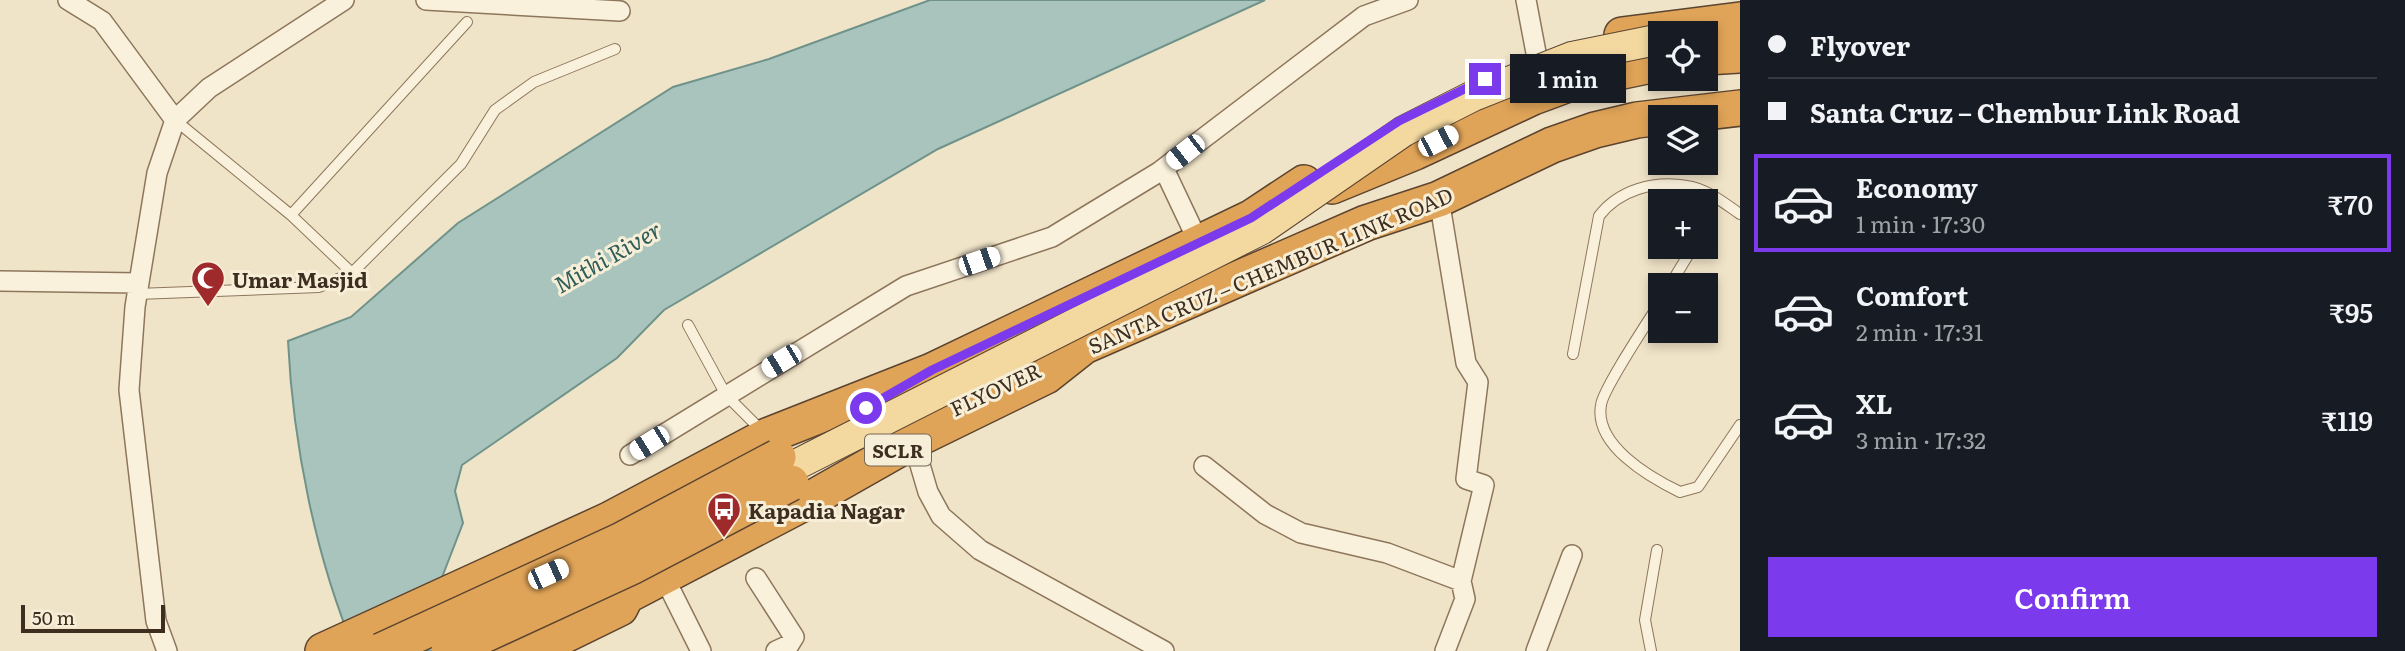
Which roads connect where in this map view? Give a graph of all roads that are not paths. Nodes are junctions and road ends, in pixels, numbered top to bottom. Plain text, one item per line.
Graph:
1 (68, 0) edge
2 (344, 0) edge
3 (426, 0) edge
4 (1408, 0) edge
5 (1526, 0) edge
6 (620, 11) dead end
7 (1740, 20) edge
8 (467, 22) dead end
9 (1648, 42) edge
10 (615, 49) dead end
11 (1740, 55) edge
12 (1718, 56) edge
13 (1537, 58) junction
14 (1648, 66) edge
15 (1740, 84) edge
16 (1740, 107) edge
17 (175, 120) junction
18 (1164, 169) junction
19 (1428, 176) junction
20 (1687, 186) junction
21 (1689, 189) edge
22 (1740, 214) edge
23 (290, 215) junction
24 (1251, 218) junction
25 (1199, 243) junction
26 (352, 273) junction
27 (0, 281) edge
28 (138, 288) junction
29 (1648, 323) edge
30 (688, 326) dead end
31 (1084, 346) junction
32 (1573, 354) dead end
33 (726, 395) junction
34 (1740, 425) edge
35 (913, 442) junction
36 (630, 455) dead end
37 (779, 459) junction
38 (1204, 466) dead end
39 (591, 528) junction
40 (1657, 550) dead end
41 (1572, 555) dead end
42 (664, 577) junction
43 (756, 578) dead end
44 (1461, 581) junction
45 (626, 596) junction
46 (1135, 644) edge
47 (329, 648) edge
48 (515, 648) edge
49 (167, 651) edge
50 (380, 651) edge
51 (415, 651) edge
52 (449, 651) edge
53 (701, 651) edge
54 (776, 651) edge
55 (1164, 651) edge
56 (1445, 651) edge
57 (1536, 651) edge
58 (1651, 651) edge

1 - 17 street
2 - 17 street
3 - 6 street
4 - 18 street
5 - 13 street
7 - 13 highway
8 - 23 lane
9 - 51 main road, bridge
10 - 26 lane
11 - 12 highway
13 - 24 highway
14 - 19 highway
15 - 19 highway
16 - 19 highway, SANTA CRUZ – CHEMBUR LINK ROAD
17 - 23 lane
17 - 28 street
18 - 25 street
18 - 33 street
19 - 24 highway
19 - 31 highway, SANTA CRUZ – CHEMBUR LINK ROAD / SCLR
19 - 44 street
20 - 21 lane
20 - 22 lane
20 - 32 lane
23 - 26 lane
24 - 25 highway
25 - 37 highway, FLYOVER
26 - 28 lane
27 - 28 street
28 - 49 street
29 - 34 lane
30 - 33 lane
31 - 35 highway, SANTA CRUZ – CHEMBUR LINK ROAD / SCLR
31 - 37 highway, FLYOVER
33 - 36 street
33 - 37 lane
35 - 42 highway, SANTA CRUZ – CHEMBUR LINK ROAD / SCLR
35 - 46 street
37 - 39 highway
37 - 50 highway, bridge
37 - 52 highway, bridge
38 - 44 street
39 - 45 highway
39 - 47 highway
40 - 58 lane
41 - 57 street
42 - 45 highway, SANTA CRUZ – CHEMBUR LINK ROAD / SCLR
42 - 53 street
43 - 54 street
44 - 56 street
45 - 48 highway, SANTA CRUZ – CHEMBUR LINK ROAD / SCLR
46 - 55 street

